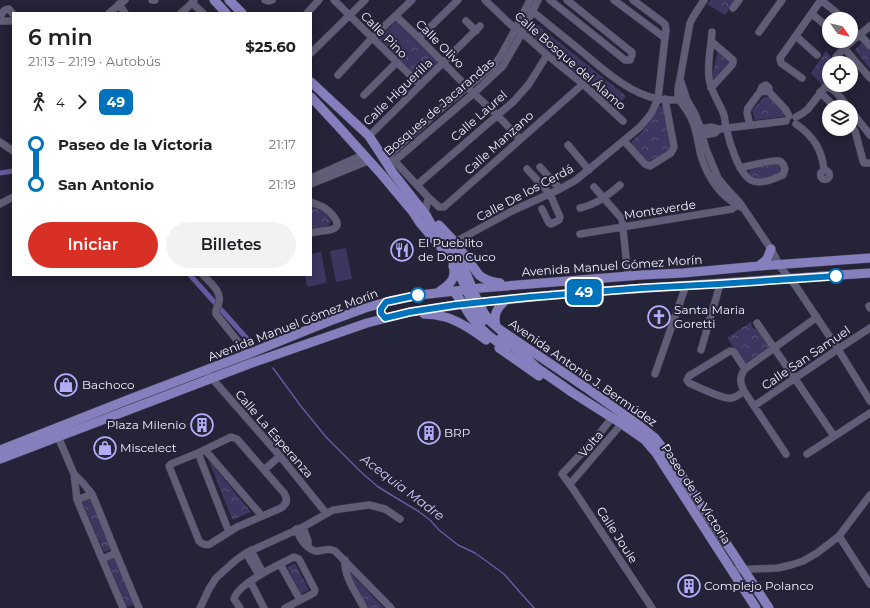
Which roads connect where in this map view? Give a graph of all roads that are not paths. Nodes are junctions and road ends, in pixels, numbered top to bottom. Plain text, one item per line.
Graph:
1 (152, 0) edge
2 (155, 0) edge
3 (201, 0) edge
4 (214, 0) edge
5 (229, 0) edge
6 (265, 0) edge
7 (272, 0) edge
8 (319, 0) edge
9 (334, 0) edge
10 (365, 0) edge
11 (412, 0) edge
12 (458, 0) edge
13 (485, 0) edge
14 (530, 0) edge
15 (538, 0) edge
16 (550, 0) edge
17 (567, 0) edge
18 (614, 0) edge
19 (633, 0) edge
20 (704, 0) edge
21 (739, 0) edge
22 (782, 0) edge
23 (821, 0) edge
24 (122, 2) edge
25 (189, 7) edge
26 (733, 8) dead end
27 (532, 11) junction
28 (11, 12) edge
29 (110, 12) edge
30 (125, 12) edge
31 (201, 12) edge
32 (225, 12) edge
33 (241, 12) edge
34 (308, 12) edge
35 (836, 12) edge
36 (812, 14) junction
37 (350, 16) junction
38 (396, 16) junction
39 (0, 17) edge
40 (591, 19) junction
41 (0, 21) edge
42 (12, 21) edge
43 (466, 21) dead end
44 (822, 22) edge
45 (870, 26) edge
46 (584, 27) junction
47 (519, 31) junction
48 (712, 32) dead end
49 (759, 32) dead end
50 (859, 34) joint
51 (796, 36) junction
52 (372, 38) junction
53 (419, 38) junction
54 (665, 38) junction
55 (712, 42) junction
56 (870, 46) edge
57 (844, 48) joint
58 (312, 52) edge
59 (547, 55) junction
60 (817, 55) dead end
61 (837, 56) edge
62 (397, 62) junction
63 (443, 63) junction
64 (338, 76) dead end
65 (802, 78) dead end
66 (870, 78) edge
67 (312, 83) edge
68 (583, 84) junction
69 (420, 85) junction
70 (467, 87) junction
71 (711, 88) junction
72 (820, 92) junction
73 (474, 93) junction
74 (325, 95) junction
75 (364, 95) dead end
76 (662, 99) junction
77 (314, 100) edge
78 (683, 100) junction
79 (828, 100) edge
80 (841, 100) edge
81 (437, 112) junction
82 (497, 115) junction
83 (444, 120) junction
84 (792, 120) junction
85 (858, 120) edge
86 (623, 121) dead end
87 (750, 125) junction
88 (723, 129) junction
89 (699, 132) junction
90 (870, 135) edge
91 (369, 136) junction
92 (856, 136) edge
93 (520, 139) junction
94 (624, 141) junction
95 (0, 142) edge
96 (568, 145) dead end
97 (12, 150) edge
98 (366, 158) junction
99 (389, 161) junction
100 (870, 163) edge
101 (540, 167) dead end
102 (740, 168) junction
103 (527, 169) dead end
104 (589, 170) junction
105 (824, 170) dead end
106 (312, 178) edge
107 (398, 180) junction
108 (312, 184) edge
109 (417, 185) junction
110 (620, 185) dead end
111 (594, 187) dead end
112 (560, 189) junction
113 (550, 194) junction
114 (428, 197) junction
115 (12, 198) edge
116 (604, 198) junction
117 (312, 202) edge
118 (0, 204) edge
119 (740, 205) junction
120 (580, 208) dead end
121 (426, 209) junction
122 (542, 209) dead end
123 (413, 212) junction
124 (431, 224) junction
125 (624, 227) junction
126 (312, 233) edge
127 (580, 234) dead end
128 (455, 242) junction
129 (771, 249) junction
130 (870, 258) edge
131 (452, 260) junction
132 (779, 265) junction
133 (759, 266) junction
134 (870, 273) edge
135 (642, 275) junction
136 (204, 276) edge
137 (628, 276) junction
138 (790, 279) junction
139 (719, 284) junction
140 (513, 285) junction
141 (685, 286) junction
142 (473, 288) junction
143 (643, 288) junction
144 (622, 290) junction
145 (453, 291) junction
146 (438, 292) junction
147 (502, 300) junction
148 (386, 302) junction
149 (471, 303) junction
150 (365, 308) junction
151 (410, 312) junction
152 (817, 317) junction
153 (385, 318) junction
154 (367, 323) junction
155 (757, 323) dead end
156 (496, 326) junction
157 (870, 328) edge
158 (774, 347) junction
159 (838, 349) junction
160 (700, 350) dead end
161 (248, 354) junction
162 (528, 359) junction
163 (745, 368) junction
164 (205, 371) junction
165 (655, 374) dead end
166 (794, 378) junction
167 (212, 379) junction
168 (744, 391) junction
169 (573, 393) junction
170 (601, 399) junction
171 (870, 401) edge
172 (754, 406) junction
173 (870, 413) edge
174 (615, 414) junction
175 (624, 420) junction
176 (55, 428) junction
177 (834, 436) junction
178 (58, 438) junction
179 (0, 450) edge
180 (201, 452) junction
181 (278, 454) junction
182 (786, 454) dead end
183 (807, 454) dead end
184 (0, 459) edge
185 (263, 468) junction
186 (74, 474) junction
187 (562, 474) joint
188 (570, 484) junction
189 (92, 494) junction
190 (870, 495) edge
191 (77, 500) junction
192 (326, 513) junction
193 (262, 516) junction
194 (400, 518) dead end
195 (300, 528) junction
196 (229, 532) junction
197 (839, 536) junction
198 (249, 552) junction
199 (116, 553) junction
200 (102, 559) junction
201 (345, 560) junction
202 (280, 564) junction
203 (744, 569) junction
204 (732, 570) junction
205 (261, 574) junction
206 (250, 582) junction
207 (870, 584) edge
208 (300, 600) junction
209 (123, 608) edge
210 (139, 608) edge
211 (200, 608) edge
212 (240, 608) edge
213 (264, 608) edge
214 (285, 608) edge
215 (364, 608) edge
216 (392, 608) edge
217 (652, 608) edge
218 (756, 608) edge
219 (769, 608) edge

1 - 2 street
3 - 25 street
4 - 32 main road
5 - 33 main road
6 - 7 street
8 - 34 street
9 - 37 street, Calle Pino
10 - 37 street
11 - 38 street
12 - 53 street
13 - 47 street, Calle Bosque del Álamo
14 - 47 street
15 - 27 street, Bosques de Jacarandas
16 - 46 street
17 - 40 street
18 - 54 street
19 - 54 street
20 - 78 street
21 - 26 street
22 - 49 street
23 - 35 street
23 - 36 street
24 - 29 street
24 - 30 street
25 - 31 street
27 - 47 street, Bosques de Jacarandas
27 - 76 street
28 - 39 street
36 - 44 street
36 - 51 street
37 - 52 street, Calle Pino
37 - 58 street
38 - 52 street
38 - 53 street, Calle Olivo
40 - 46 street
40 - 46 street
41 - 42 street
43 - 63 street, Calle Higuerilla
45 - 50 street
47 - 59 street, Calle Bosque del Álamo
47 - 70 street
47 - 73 street, Bosques de Jacarandas
48 - 55 street
50 - 56 street
51 - 60 street
51 - 65 street
52 - 62 street, Calle Pino
52 - 64 street
53 - 63 street, Calle Olivo
54 - 76 street, Calle De los Cerdá
55 - 71 street
55 - 71 street
57 - 61 street
57 - 66 street
59 - 68 street, Calle Bosque del Álamo
59 - 82 street, Calle Laurel
62 - 69 street, Calle Pino
62 - 75 street
63 - 69 street, Calle Higuerilla
63 - 70 street, Calle Olivo
67 - 74 main road
68 - 86 street, Calle Bosque del Álamo
68 - 93 street, Calle Manzano
69 - 91 street, Calle Higuerilla
70 - 73 street, Calle Olivo
70 - 81 street
71 - 88 street
72 - 79 street
72 - 80 street
72 - 84 street
73 - 82 street, Calle Olivo
73 - 83 street, Bosques de Jacarandas
74 - 77 main road
74 - 91 main road
76 - 78 street
76 - 94 street, Calle De los Cerdá
76 - 94 street
77 - 98 main road
78 - 89 street
81 - 83 street
81 - 99 street
82 - 93 street, Calle Olivo
82 - 109 street, Calle Laurel
83 - 99 street, Bosques de Jacarandas
84 - 87 street
84 - 87 street
84 - 105 street
85 - 90 street
87 - 88 street
88 - 89 street
88 - 102 street
89 - 119 street
91 - 99 main road
92 - 100 street
93 - 114 street, Calle Manzano
94 - 104 street, Calle De los Cerdá
95 - 97 street
96 - 104 street
98 - 106 street
98 - 108 street
98 - 123 main road
99 - 107 main road
99 - 109 street, Calle Manzano
101 - 112 street
102 - 102 street
103 - 113 street
104 - 112 street, Calle De los Cerdá
107 - 121 main road
107 - 124 main road
109 - 114 street, Calle Manzano
110 - 116 street
111 - 116 street
112 - 113 street, Calle De los Cerdá
113 - 122 street
113 - 128 street, Calle De los Cerdá
114 - 121 street
115 - 118 street
116 - 120 street
116 - 125 street
117 - 126 street
119 - 125 street, Monteverde
119 - 129 street
121 - 128 main road
123 - 124 main road
123 - 131 main road
124 - 142 main road
125 - 127 street, Monteverde
125 - 137 street
128 - 140 main road
129 - 132 street
129 - 133 main road
130 - 132 main road, Avenida Manuel Gómez Morín
131 - 142 main road
131 - 146 main road
132 - 133 main road, Avenida Manuel Gómez Morín
132 - 138 street
133 - 135 main road, Avenida Manuel Gómez Morín
134 - 138 main road, Avenida Manuel Gómez Morín
135 - 137 main road, Avenida Manuel Gómez Morín
135 - 143 main road
136 - 161 street
137 - 140 main road, Avenida Manuel Gómez Morín
137 - 144 main road
138 - 139 main road, Avenida Manuel Gómez Morín
138 - 152 street
139 - 141 main road, Avenida Manuel Gómez Morín
139 - 160 street
140 - 142 main road, Avenida Manuel Gómez Morín
141 - 143 main road, Avenida Manuel Gómez Morín
141 - 165 street
142 - 145 main road, Avenida Manuel Gómez Morín
142 - 147 main road
142 - 149 main road, Avenida Antonio J. Bermúdez
143 - 144 main road, Avenida Manuel Gómez Morín
144 - 147 main road, Avenida Manuel Gómez Morín
145 - 146 main road, Avenida Manuel Gómez Morín
145 - 149 main road
146 - 148 main road, Avenida Manuel Gómez Morín
147 - 149 main road, Avenida Manuel Gómez Morín
147 - 156 main road
148 - 150 main road, Avenida Manuel Gómez Morín
148 - 153 main road
149 - 151 main road, Avenida Manuel Gómez Morín
149 - 156 main road, Avenida Antonio J. Bermúdez
149 - 162 main road
150 - 154 main road
150 - 161 main road, Avenida Manuel Gómez Morín
151 - 153 main road, Avenida Manuel Gómez Morín
151 - 169 main road
152 - 158 street
152 - 159 street
153 - 154 main road, Avenida Manuel Gómez Morín
154 - 167 main road, Avenida Manuel Gómez Morín
155 - 158 street
156 - 170 main road, Avenida Antonio J. Bermúdez
157 - 159 street, Calle San Samuel
158 - 163 street
158 - 166 street
159 - 166 street, Calle San Samuel
159 - 171 street
161 - 164 main road, Avenida Manuel Gómez Morín
162 - 169 main road
162 - 170 main road
163 - 168 street
163 - 168 street
164 - 167 street, Calle La Esperanza
164 - 176 main road, Avenida Manuel Gómez Morín
166 - 172 street, Calle San Samuel
166 - 177 street
167 - 178 main road, Avenida Manuel Gómez Morín
167 - 181 street, Calle La Esperanza
168 - 172 street
169 - 174 main road
170 - 174 main road, Avenida Antonio J. Bermúdez
172 - 182 street
173 - 177 street
174 - 175 main road, Avenida Antonio J. Bermúdez
174 - 187 street, Volta
175 - 188 street, Volta
175 - 203 main road, Avenida Antonio J. Bermúdez
175 - 204 main road, Paseo de la Victoria
176 - 178 street
176 - 179 main road, Avenida Manuel Gómez Morín
177 - 183 street
178 - 184 main road, Avenida Manuel Gómez Morín
178 - 186 street
180 - 185 street
180 - 193 street
180 - 196 street
180 - 196 street
181 - 185 street
181 - 192 street, Calle La Esperanza
185 - 193 street
186 - 189 street
186 - 191 street
187 - 188 street, Calle Joule
188 - 217 street, Calle Joule
189 - 191 street
189 - 199 street
190 - 197 street
191 - 200 street
192 - 194 street
192 - 195 street
193 - 196 street
195 - 198 street
195 - 201 street
197 - 203 street
197 - 207 street
198 - 205 street
198 - 211 street
199 - 200 street
199 - 210 street
200 - 209 street
201 - 215 street
201 - 216 street
202 - 205 street
202 - 208 street
202 - 208 street
203 - 204 street
203 - 219 main road, Avenida Antonio J. Bermúdez
204 - 218 main road, Paseo de la Victoria
205 - 206 street
206 - 212 street
206 - 213 street
208 - 214 street

